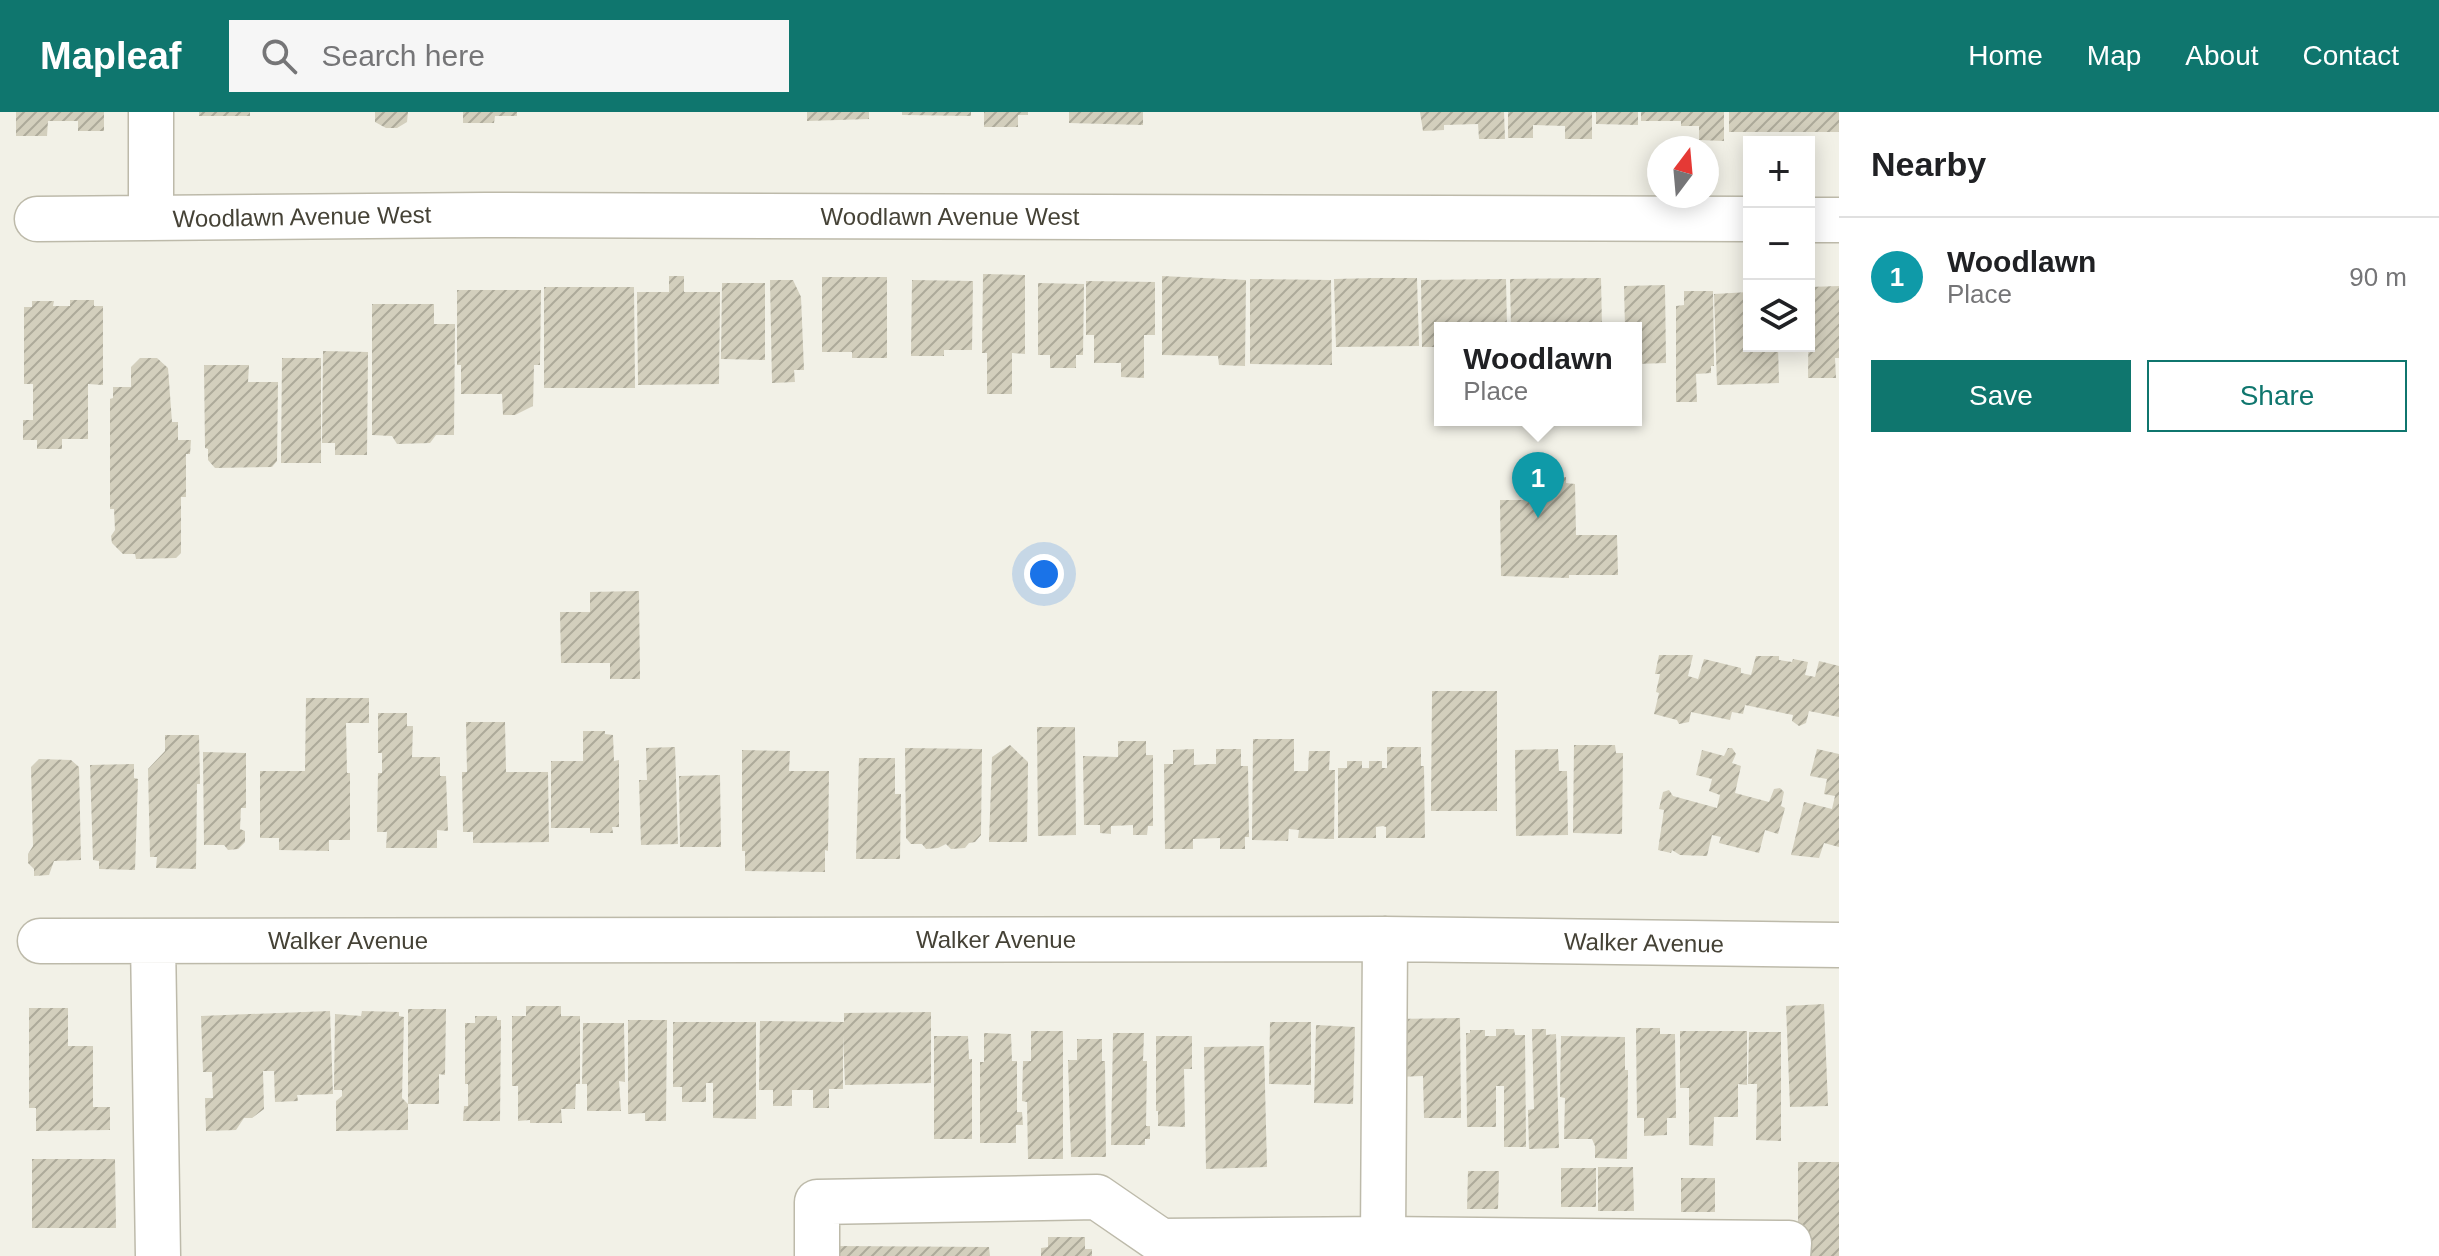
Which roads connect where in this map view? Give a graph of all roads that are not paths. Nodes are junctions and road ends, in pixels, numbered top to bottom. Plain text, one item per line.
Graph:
1 (151, 112) edge
2 (151, 218) junction
3 (37, 219) dead end
4 (1743, 219) edge
5 (1815, 220) edge
6 (1839, 220) edge
7 (1385, 939) junction
8 (40, 941) dead end
9 (153, 941) junction
10 (1839, 945) edge
11 (1383, 1239) junction
12 (158, 1256) edge
13 (817, 1256) edge
14 (1788, 1256) edge

1 - 2 street, Woodlawn Avenue West
2 - 3 street, Woodlawn Avenue West
2 - 4 street, Woodlawn Avenue West
5 - 6 street
7 - 9 street, Walker Avenue
7 - 10 street, Walker Avenue
7 - 11 street
8 - 9 street, Walker Avenue
9 - 12 street
11 - 13 street
11 - 14 street

